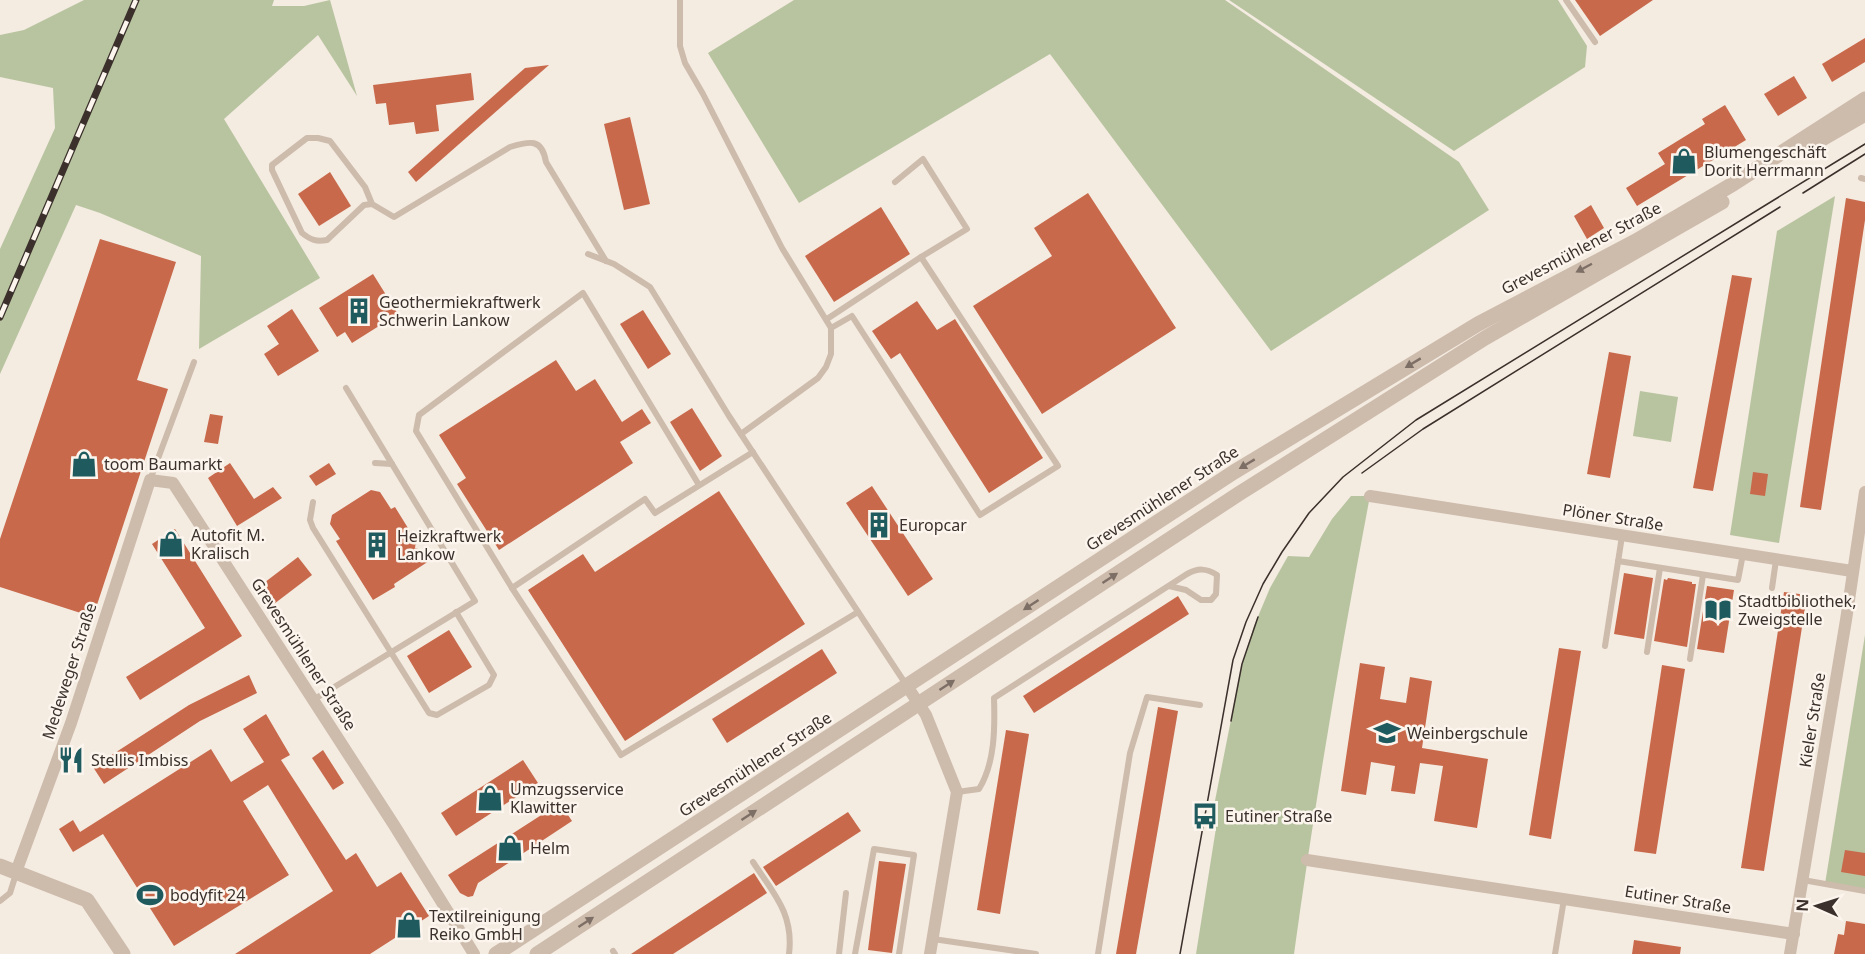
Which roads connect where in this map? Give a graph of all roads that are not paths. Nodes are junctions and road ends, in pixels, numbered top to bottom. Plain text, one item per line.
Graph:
1 (680, 0) edge
2 (1566, 0) edge
3 (1595, 42) dead end
4 (1865, 99) edge
5 (1865, 114) edge
6 (895, 182) dead end
7 (372, 204) junction
8 (588, 254) dead end
9 (921, 256) junction
10 (606, 261) junction
11 (827, 319) junction
12 (831, 328) junction
13 (194, 362) dead end
14 (346, 388) dead end
15 (741, 434) junction
16 (753, 452) junction
17 (375, 463) dead end
18 (392, 464) junction
19 (150, 480) junction
20 (699, 485) junction
21 (1865, 492) edge
22 (1370, 496) dead end
23 (313, 502) dead end
24 (1622, 535) junction
25 (1743, 554) junction
26 (1776, 559) junction
27 (1618, 561) junction
28 (1660, 568) junction
29 (1852, 571) junction
30 (1704, 575) junction
31 (1169, 586) junction
32 (512, 588) junction
33 (1772, 588) dead end
34 (456, 612) junction
35 (858, 612) junction
36 (1605, 646) dead end
37 (1647, 652) dead end
38 (390, 653) junction
39 (1690, 659) dead end
40 (907, 686) junction
41 (312, 700) junction
42 (919, 704) junction
43 (1200, 705) dead end
44 (957, 792) junction
45 (1307, 860) dead end
46 (753, 862) dead end
47 (0, 866) edge
48 (16, 872) junction
49 (1803, 880) junction
50 (1865, 891) edge
51 (846, 893) dead end
52 (1564, 898) junction
53 (0, 901) edge
54 (1794, 934) junction
55 (932, 939) junction
56 (123, 954) edge
57 (474, 954) edge
58 (496, 954) edge
59 (537, 954) edge
60 (789, 954) edge
61 (840, 954) edge
62 (855, 954) edge
63 (899, 954) edge
64 (930, 954) edge
65 (1036, 954) edge
66 (1098, 954) edge
67 (1555, 954) edge
68 (1790, 954) edge

1 - 11 lane
2 - 3 lane
4 -> 40 street, Grevesmühlener Straße
42 -> 5 street, Grevesmühlener Straße
6 - 9 lane
7 - 7 lane
7 - 10 lane
8 - 10 lane
9 - 11 lane
9 - 12 lane
10 - 15 lane
11 - 12 lane
12 - 15 lane
13 - 19 lane
14 - 18 lane
15 - 16 lane
16 - 20 lane
16 - 35 lane
17 - 18 lane
18 - 34 lane
19 - 41 street, Grevesmühlener Straße
19 - 48 street, Medeweger Straße
20 - 32 lane
20 - 32 lane
21 - 29 street, Kieler Straße
22 - 24 street, Plöner Straße
23 - 38 lane
24 - 25 street, Plöner Straße
24 - 27 lane
25 - 26 street, Plöner Straße
25 - 30 lane
26 - 29 street, Plöner Straße
26 - 33 lane
27 - 28 lane
27 - 36 lane
28 - 30 lane
28 - 37 lane
29 - 49 street, Kieler Straße
30 - 39 lane
31 - 31 lane
31 - 44 lane
32 - 35 lane
34 - 38 lane
34 - 38 lane
35 - 40 lane
38 - 41 lane
40 - 42 street
40 - 58 street, Grevesmühlener Straße
41 - 57 street, Grevesmühlener Straße
42 - 44 street
59 -> 42 street, Grevesmühlener Straße
43 - 66 lane
44 - 55 street
45 - 52 street, Eutiner Straße
46 - 60 lane
47 - 48 street
48 - 53 lane
48 - 56 street
49 - 50 lane
49 - 54 street, Kieler Straße
51 - 61 lane
52 - 54 street, Eutiner Straße
52 - 67 lane
54 - 68 street, Kieler Straße
55 - 64 street
55 - 65 lane
62 - 63 lane

